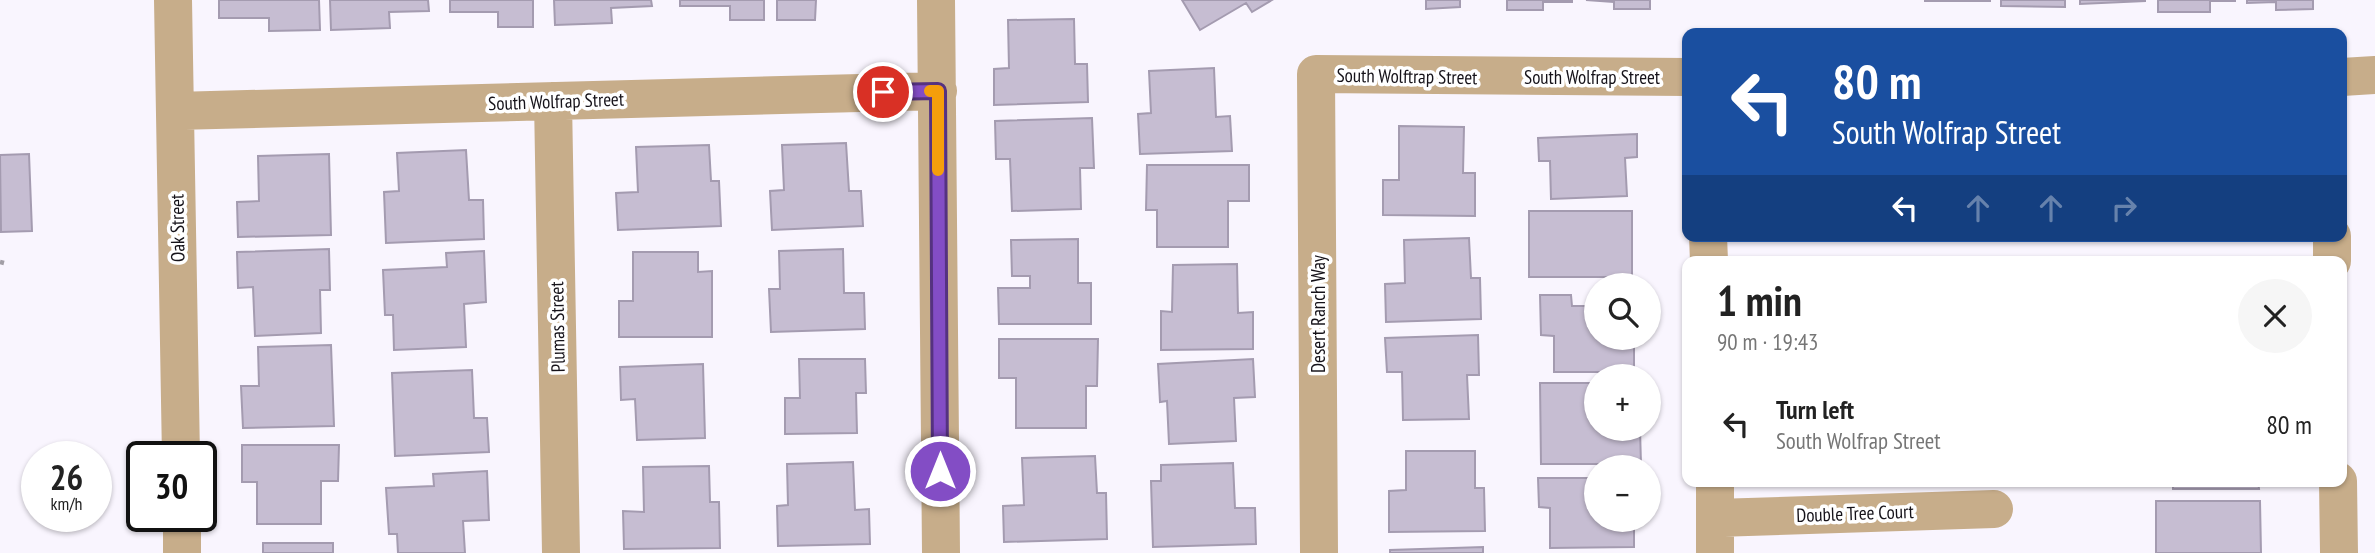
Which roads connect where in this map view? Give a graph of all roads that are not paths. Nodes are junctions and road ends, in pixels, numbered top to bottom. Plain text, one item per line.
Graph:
1 (173, 0) edge
2 (936, 0) edge
3 (1316, 74) joint
4 (2375, 75) edge
5 (2347, 76) edge
6 (1497, 77) joint
7 (1682, 77) edge
8 (938, 91) junction
9 (553, 101) junction
10 (174, 111) junction
11 (181, 441) edge
12 (2337, 487) edge
13 (1994, 509) dead end
14 (1715, 517) edge
15 (182, 532) edge
16 (182, 553) edge
17 (561, 553) edge
18 (941, 553) edge
19 (1319, 553) edge
20 (2339, 553) edge

1 - 10 street, Oak Street
2 - 8 street
3 - 6 street, South Wolftrap Street
3 - 19 street, Desert Ranch Way
4 - 5 street
6 - 7 street, South Wolfrap Street
8 - 9 street, South Wolfrap Street
8 - 18 street
9 - 10 street, South Wolfrap Street
9 - 17 street, Plumas Street
10 - 11 street, Oak Street
12 - 20 street
13 - 14 street, Double Tree Court
15 - 16 street

